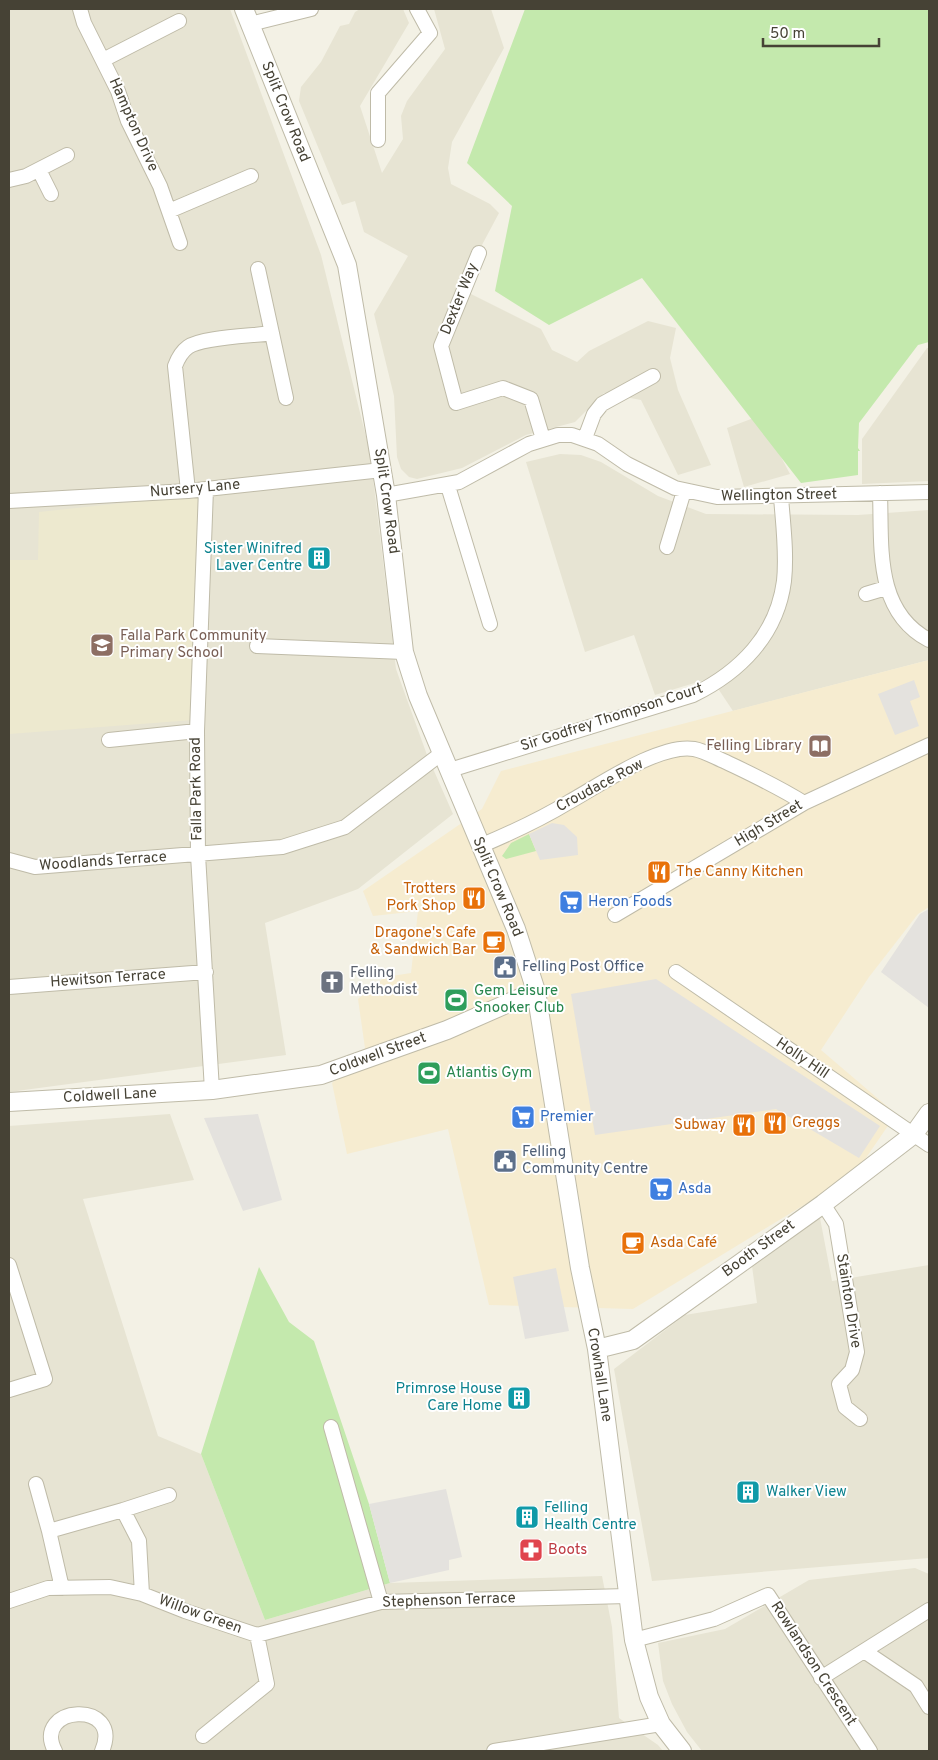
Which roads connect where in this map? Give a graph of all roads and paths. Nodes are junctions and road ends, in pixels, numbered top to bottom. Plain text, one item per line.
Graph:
1 (80, 9) edge
2 (311, 9) edge
3 (417, 9) edge
4 (247, 16) edge
5 (179, 21) dead end
6 (103, 60) junction
7 (378, 140) dead end
8 (66, 155) dead end
9 (39, 170) junction
10 (251, 176) dead end
11 (9, 180) edge
12 (51, 194) dead end
13 (169, 211) junction
14 (180, 243) dead end
15 (479, 252) dead end
16 (258, 269) dead end
17 (272, 333) junction
18 (653, 376) dead end
19 (286, 398) dead end
20 (543, 438) junction
21 (585, 438) junction
22 (382, 470) junction
23 (448, 486) junction
24 (206, 489) junction
25 (188, 490) junction
26 (684, 491) junction
27 (929, 492) edge
28 (880, 493) junction
29 (386, 495) junction
30 (781, 497) junction
31 (9, 501) edge
32 (667, 547) dead end
33 (886, 588) junction
34 (866, 594) dead end
35 (490, 624) dead end
36 (929, 640) edge
37 (257, 646) dead end
38 (404, 652) junction
39 (197, 731) junction
40 (109, 740) dead end
41 (929, 745) edge
42 (442, 753) junction
43 (450, 770) junction
44 (804, 803) junction
45 (480, 846) junction
46 (198, 855) junction
47 (9, 860) edge
48 (615, 916) dead end
49 (206, 972) junction
50 (676, 972) dead end
51 (9, 986) edge
52 (536, 991) junction
53 (212, 1090) junction
54 (9, 1102) edge
55 (929, 1113) edge
56 (914, 1134) junction
57 (929, 1145) edge
58 (822, 1204) junction
59 (9, 1265) edge
60 (597, 1349) junction
61 (9, 1390) edge
62 (860, 1419) dead end
63 (331, 1427) dead end
64 (36, 1484) dead end
65 (169, 1496) dead end
66 (123, 1510) junction
67 (49, 1531) junction
68 (62, 1588) junction
69 (142, 1594) junction
70 (628, 1596) junction
71 (9, 1601) edge
72 (380, 1602) junction
73 (929, 1610) edge
74 (257, 1635) junction
75 (634, 1640) junction
76 (864, 1651) junction
77 (821, 1678) junction
78 (929, 1707) edge
79 (661, 1724) junction
80 (203, 1736) dead end
81 (55, 1751) edge
82 (102, 1751) edge
83 (494, 1751) edge
84 (682, 1751) edge
85 (870, 1751) edge

1 - 6 street, Hampton Drive
2 - 4 street
3 - 7 street
4 - 22 street, Split Crow Road
5 - 6 street
6 - 13 street, Hampton Drive
8 - 9 street
9 - 11 street
9 - 12 street
10 - 13 street
13 - 14 street, Hampton Drive
15 - 20 street, Dexter Way
16 - 17 street
17 - 19 street
17 - 25 street
18 - 21 street
20 - 21 street, Wellington Street
20 - 23 street, Wellington Street
21 - 26 street, Wellington Street
22 - 24 street, Nursery Lane
22 - 29 street, Split Crow Road
23 - 29 street, Wellington Street
23 - 35 street
24 - 25 street, Nursery Lane
24 - 39 street, Falla Park Road
25 - 31 street, Nursery Lane
26 - 30 street, Wellington Street
26 - 32 street
27 - 28 street, Wellington Street
28 - 30 street, Wellington Street
28 - 33 street
29 - 38 street, Split Crow Road
30 - 43 street, Sir Godfrey Thompson Court
33 - 34 street
33 - 36 street
37 - 38 street
38 - 42 street, Split Crow Road
39 - 40 street
39 - 46 street, Falla Park Road
41 - 44 street, High Street
42 - 43 street, Split Crow Road
42 - 46 street, Woodlands Terrace
43 - 45 street, Split Crow Road
44 - 45 street, Croudace Row
44 - 48 street, High Street
45 - 52 street, Split Crow Road
46 - 47 street, Woodlands Terrace
46 - 49 street, Falla Park Road
49 - 51 street, Hewitson Terrace
49 - 53 street, Falla Park Road
50 - 56 street, Holly Hill
52 - 53 street, Coldwell Street
52 - 60 street, Crowhall Lane
53 - 54 street, Coldwell Lane
55 - 56 street, Booth Street
56 - 57 street, Holly Hill
56 - 58 street, Booth Street
58 - 60 street, Booth Street
58 - 62 street, Stainton Drive
59 - 61 street
60 - 70 street, Crowhall Lane
63 - 72 street
64 - 67 street
65 - 66 street
66 - 67 street
66 - 69 street, Willow Green
67 - 68 street
68 - 69 street, Willow Green
68 - 71 street, Willow Green
69 - 74 street, Willow Green
70 - 72 street, Stephenson Terrace
70 - 75 street, Crowhall Lane
72 - 74 street, Stephenson Terrace
73 - 76 street
74 - 80 street
75 - 77 street, Rowlandson Crescent
75 - 79 street, Crowhall Lane
76 - 77 street
76 - 78 street
77 - 85 street, Rowlandson Crescent
79 - 83 street
79 - 84 street, Crowhall Lane
81 - 82 street

